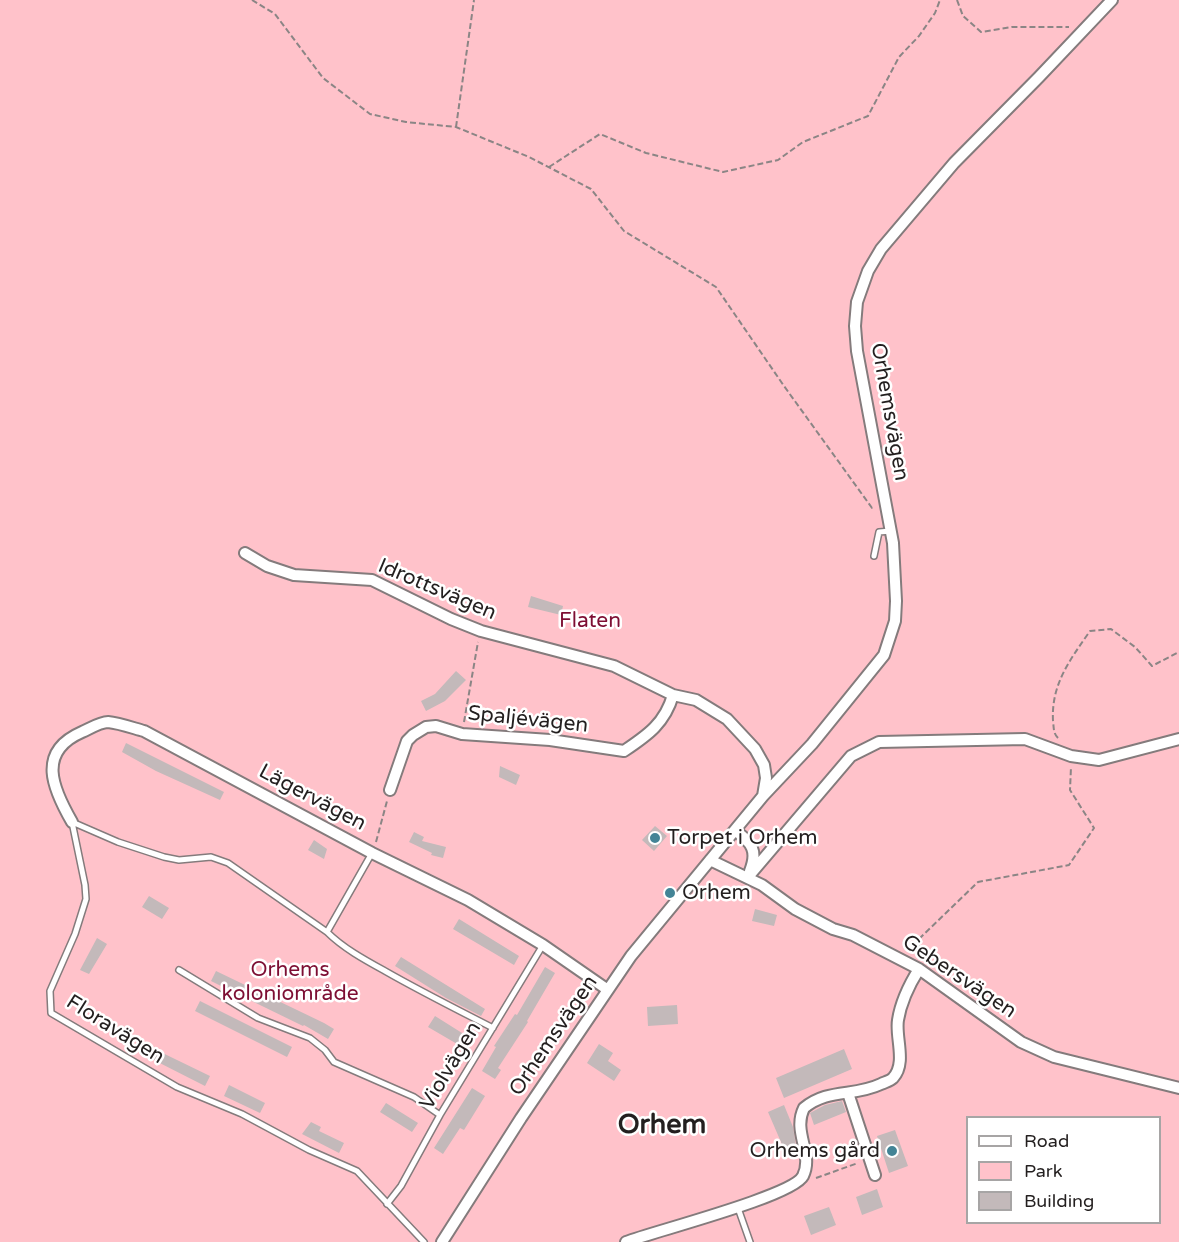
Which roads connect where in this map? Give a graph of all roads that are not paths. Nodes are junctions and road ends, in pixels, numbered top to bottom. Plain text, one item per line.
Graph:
1 (1112, 0) edge
2 (891, 531) junction
3 (246, 554) dead end
4 (874, 556) dead end
5 (673, 695) junction
6 (1179, 739) edge
7 (390, 790) road end
8 (763, 796) junction
9 (72, 822) junction
10 (736, 831) junction
11 (372, 853) junction
12 (710, 860) junction
13 (748, 877) junction
14 (327, 932) junction
15 (543, 945) junction
16 (178, 969) dead end
17 (919, 969) junction
18 (608, 990) junction
19 (493, 1028) junction
20 (1179, 1088) edge
21 (848, 1092) junction
22 (440, 1115) junction
23 (875, 1175) dead end
24 (387, 1204) junction
25 (738, 1208) junction
26 (424, 1242) edge
27 (442, 1242) edge
28 (626, 1242) edge
29 (750, 1242) edge

1 - 2 street, Orhemsvägen
2 - 4 lane
2 - 8 street, Orhemsvägen
3 - 5 street, Idrottsvägen
5 - 7 street, Spaljévägen
5 - 8 street, Idrottsvägen
6 - 13 street
8 - 10 street, Orhemsvägen
9 - 11 street, Lägervägen
9 - 14 lane
9 - 24 lane, Floravägen
10 - 12 street, Orhemsvägen
10 - 13 street
11 - 14 lane
11 - 15 street, Lägervägen
12 - 13 street
12 - 18 street, Orhemsvägen
13 - 17 street, Gebersvägen
14 - 19 lane
15 - 18 street, Lägervägen
15 - 19 lane, Violvägen
16 - 22 lane
17 - 20 street, Gebersvägen
17 - 21 street
18 - 27 street, Orhemsvägen
19 - 22 lane, Violvägen
21 - 23 street
21 - 25 street
22 - 24 lane, Violvägen
24 - 26 lane, Floravägen
25 - 28 street
25 - 29 lane

